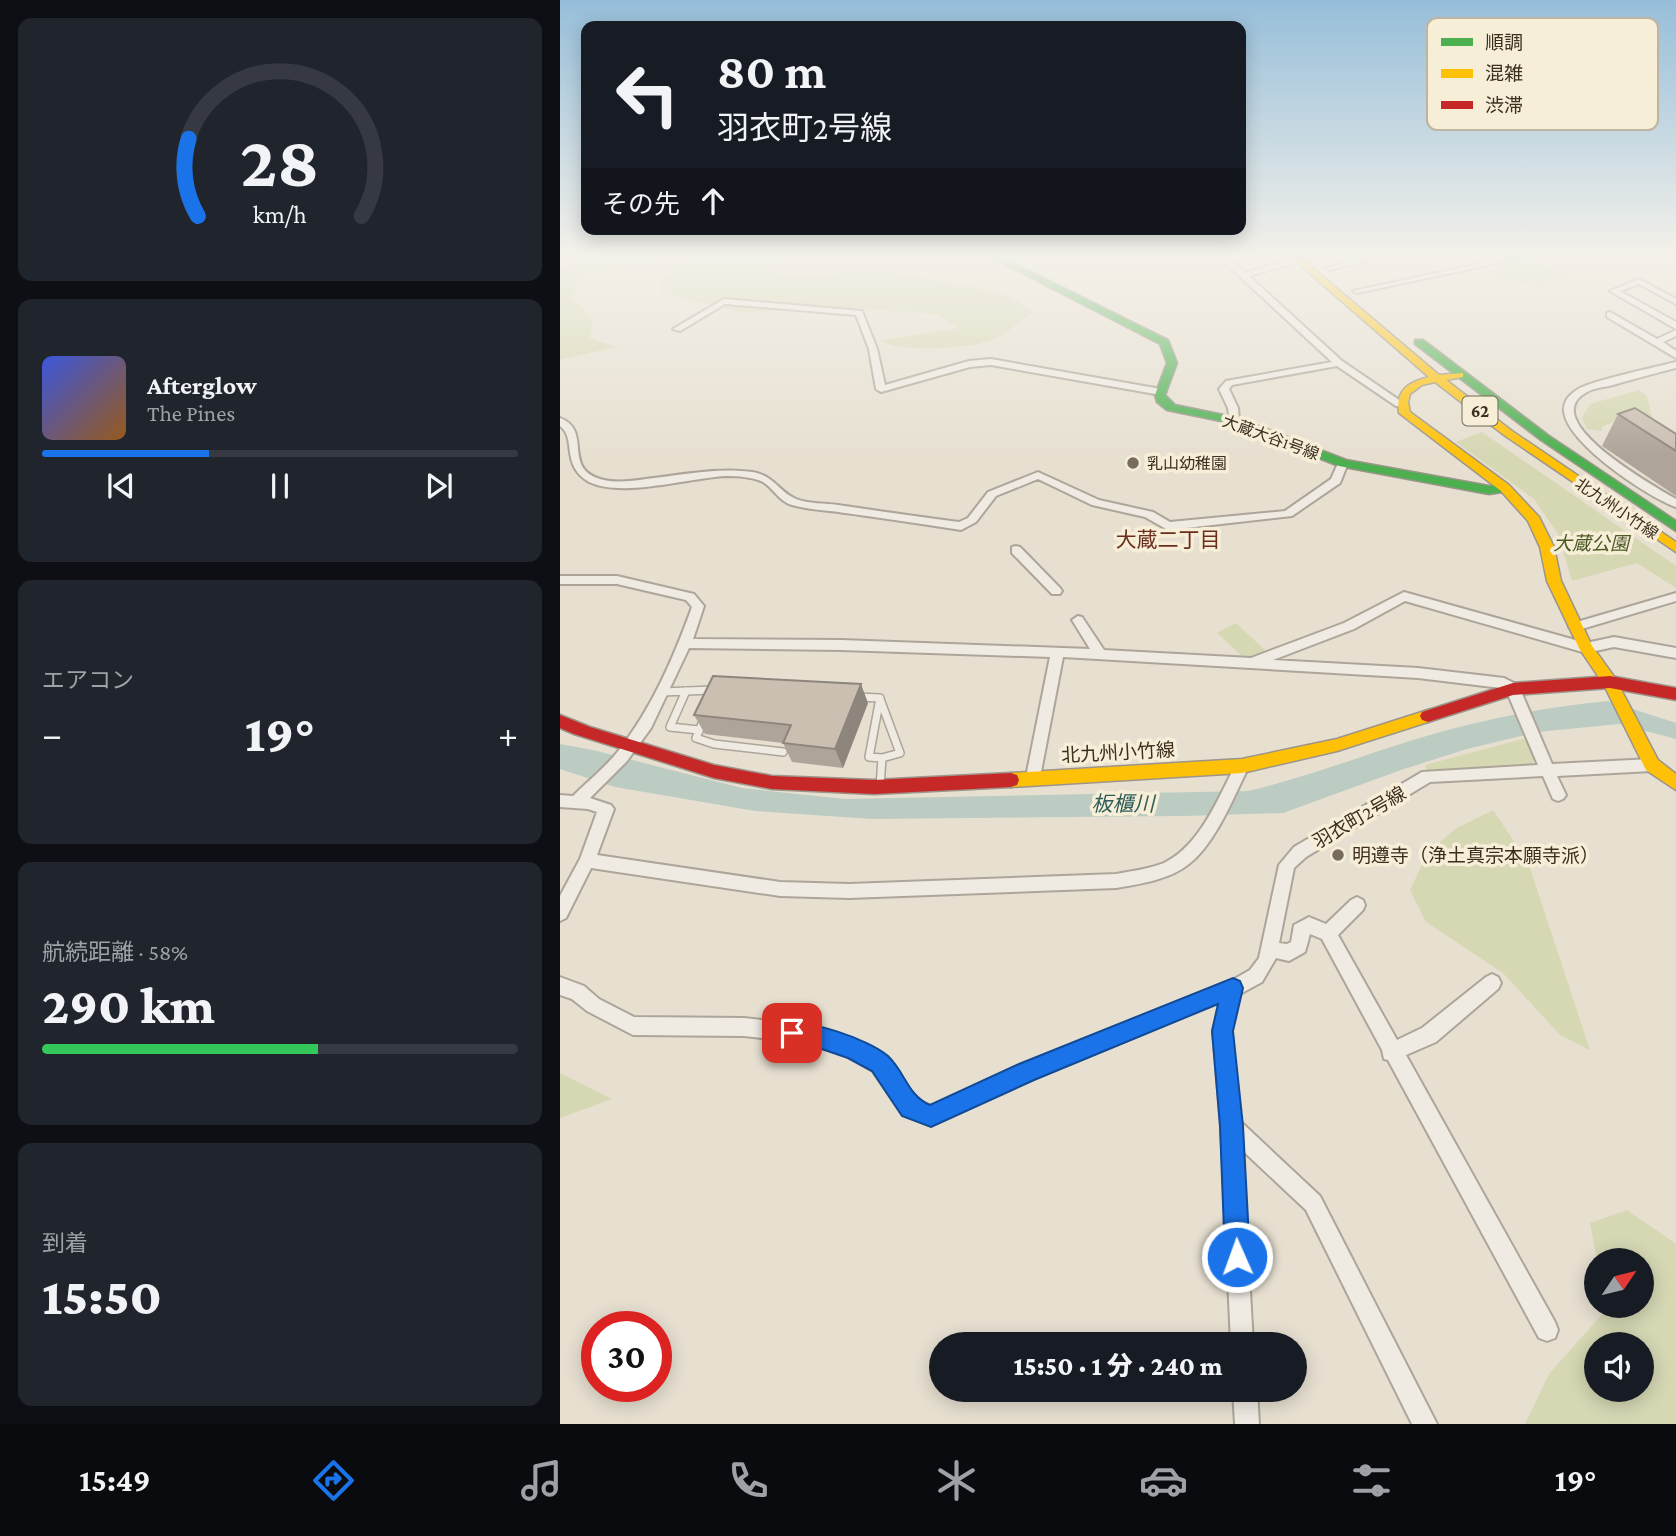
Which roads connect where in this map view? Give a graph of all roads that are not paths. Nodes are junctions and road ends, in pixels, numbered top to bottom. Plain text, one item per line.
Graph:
1 (684, 324) edge
2 (863, 324) edge
3 (1129, 324) edge
4 (1296, 324) edge
5 (1374, 324) edge
6 (1397, 324) edge
7 (1626, 324) edge
8 (677, 329) dead end
9 (1676, 333) edge
10 (1657, 342) junction
11 (1676, 355) edge
12 (1339, 363) junction
13 (1676, 365) edge
14 (1459, 375) junction
15 (1438, 379) junction
16 (1161, 392) junction
17 (1399, 404) junction
18 (560, 421) edge
19 (1234, 421) junction
20 (1343, 463) junction
21 (1505, 488) junction
22 (1676, 504) edge
23 (1676, 527) edge
24 (1676, 548) edge
25 (1016, 550) dead end
26 (560, 580) edge
27 (1056, 592) dead end
28 (1675, 599) edge
29 (1078, 620) dead end
30 (1575, 627) junction
31 (685, 643) junction
32 (1586, 648) junction
33 (1676, 653) edge
34 (1057, 654) junction
35 (1100, 654) junction
36 (1252, 662) junction
37 (1610, 682) junction
38 (685, 691) junction
39 (662, 692) junction
40 (1676, 694) edge
41 (853, 696) edge
42 (1516, 696) junction
43 (880, 698) junction
44 (713, 700) edge
45 (709, 710) edge
46 (560, 721) edge
47 (568, 730) edge
48 (699, 730) junction
49 (632, 744) junction
50 (783, 752) edge
51 (882, 758) junction
52 (1652, 765) junction
53 (1241, 766) junction
54 (1549, 770) junction
55 (1032, 777) junction
56 (1676, 783) edge
57 (880, 787) junction
58 (1558, 795) dead end
59 (568, 802) edge
60 (587, 860) junction
61 (1357, 905) dead end
62 (560, 914) edge
63 (1328, 933) junction
64 (1270, 949) junction
65 (1492, 983) dead end
66 (560, 986) edge
67 (1233, 988) junction
68 (1391, 1052) junction
69 (1231, 1126) junction
70 (1547, 1330) dead end
71 (1241, 1332) edge
72 (1246, 1402) edge
73 (1247, 1424) edge
74 (1425, 1424) edge

1 - 8 street
2 - 16 street
3 - 16 main road
4 - 12 street
5 - 15 main road, 北九州小竹線 / 62
6 - 14 main road, 北九州小竹線 / 62
7 - 10 street
9 - 10 street
10 - 11 street
12 - 17 street
12 - 19 street
13 - 22 street
14 - 15 main road
14 - 23 main road, 北九州小竹線 / 62
15 - 17 main road
15 - 24 main road, 北九州小竹線 / 62
16 - 19 main road, 大蔵大谷1号線
17 - 21 main road
18 - 20 street
19 - 20 main road, 大蔵大谷1号線
20 - 21 main road, 大蔵大谷1号線
21 - 30 main road
25 - 27 street
26 - 31 street
28 - 30 street
29 - 35 street
30 - 32 main road
31 - 34 street
31 - 39 street
32 - 33 street
32 - 36 street
32 - 37 main road
34 - 35 street
34 - 55 street
35 - 36 street
36 - 42 street
37 - 40 main road, 北九州小竹線
37 - 42 main road, 北九州小竹線
37 - 52 main road
38 - 39 lane
38 - 44 lane
38 - 48 lane
39 - 49 street
41 - 43 lane
42 - 53 main road, 北九州小竹線
42 - 54 street
43 - 51 lane
43 - 51 lane
45 - 48 lane
46 - 47 main road, 北九州小竹線
47 - 49 main road, 北九州小竹線
48 - 50 lane
49 - 57 main road, 北九州小竹線
49 - 59 street
51 - 57 lane
52 - 54 street, 羽衣町2号線
52 - 56 main road
53 - 55 main road, 北九州小竹線
53 - 60 street
54 - 58 street
54 - 64 street, 羽衣町2号線
55 - 57 main road, 北九州小竹線
59 - 60 street
60 - 62 street
61 - 63 street
63 - 64 street
63 - 68 street
64 - 67 street, 羽衣町2号線
65 - 68 street
66 - 67 street, 羽衣町2号線
67 - 69 street
68 - 70 street
69 - 71 street
69 - 74 street
72 - 73 street

